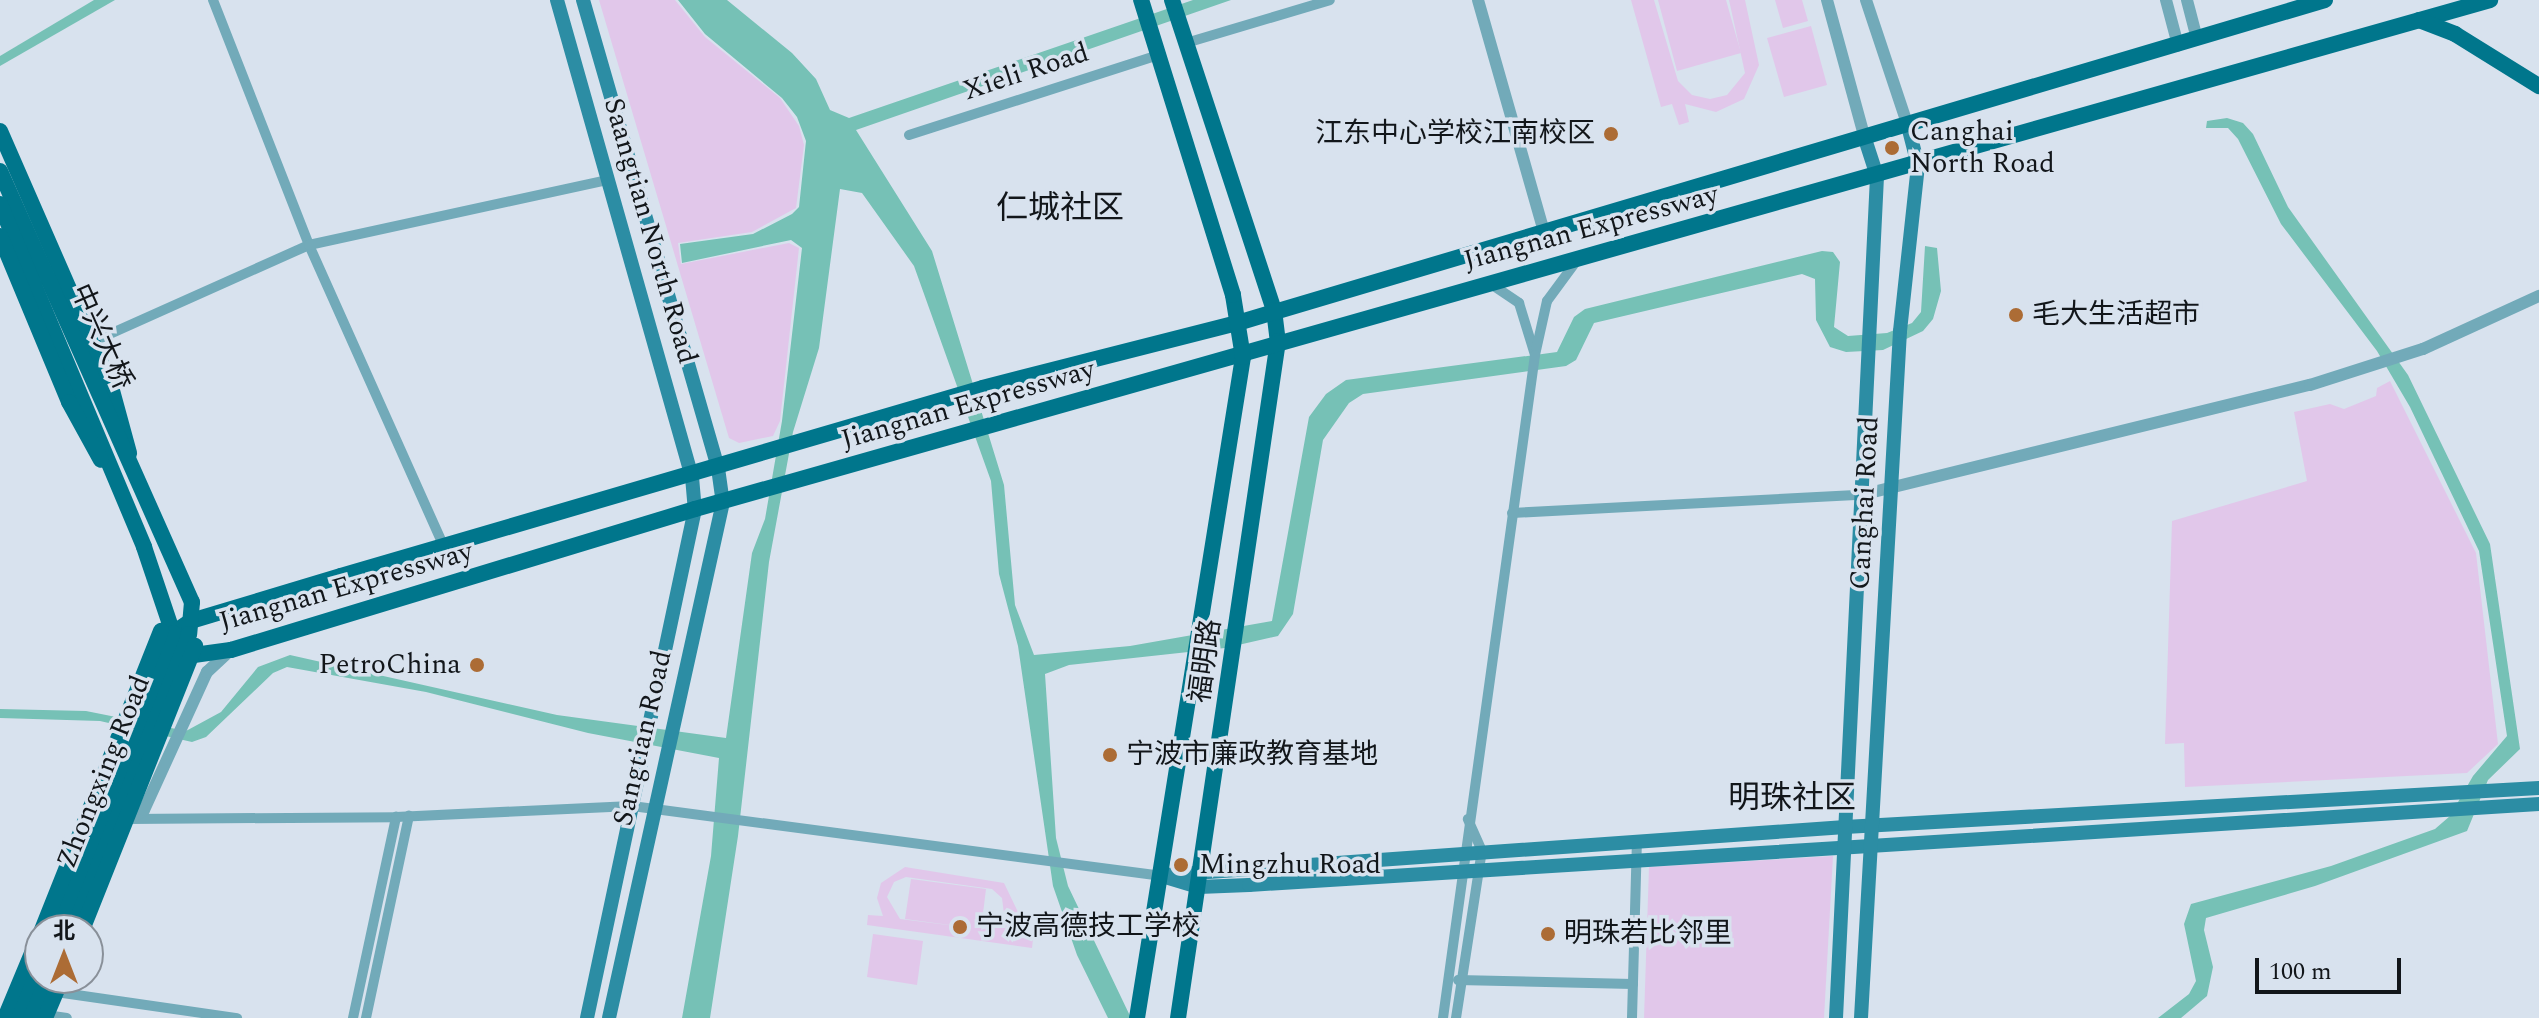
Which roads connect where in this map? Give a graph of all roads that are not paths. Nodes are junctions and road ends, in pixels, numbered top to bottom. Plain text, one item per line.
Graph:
1 (213, 0) edge
2 (557, 0) edge
3 (583, 0) edge
4 (1141, 0) edge
5 (1172, 0) edge
6 (1330, 0) edge
7 (1478, 0) edge
8 (1827, 0) edge
9 (1866, 0) edge
10 (2166, 0) edge
11 (2187, 0) edge
12 (2325, 0) edge
13 (2490, 0) edge
14 (2419, 20) junction
15 (2197, 39) junction
16 (1186, 43) junction
17 (2178, 45) junction
18 (1158, 55) junction
19 (2539, 86) edge
20 (1908, 126) junction
21 (0, 131) edge
22 (909, 135) dead end
23 (1865, 139) junction
24 (1918, 165) junction
25 (0, 171) edge
26 (1877, 176) junction
27 (608, 180) junction
28 (0, 204) edge
29 (12, 230) edge
30 (1544, 232) junction
31 (309, 245) junction
32 (1579, 258) junction
33 (1490, 283) junction
34 (2539, 296) edge
35 (1274, 310) junction
36 (1241, 322) junction
37 (1278, 341) junction
38 (92, 342) junction
39 (1535, 355) junction
40 (1243, 357) junction
41 (718, 468) junction
42 (123, 474) junction
43 (692, 477) junction
44 (1891, 488) junction
45 (1861, 495) junction
46 (723, 502) junction
47 (695, 509) junction
48 (1512, 513) junction
49 (444, 547) junction
50 (180, 640) junction
51 (231, 650) junction
52 (155, 719) junction
53 (148, 738) junction
54 (2539, 788) edge
55 (2539, 804) edge
56 (632, 806) junction
57 (654, 807) junction
58 (409, 816) junction
59 (396, 817) junction
60 (1467, 817) junction
61 (128, 819) junction
62 (1872, 825) junction
63 (1845, 827) junction
64 (1637, 842) junction
65 (1845, 848) junction
66 (1871, 848) junction
67 (1482, 851) junction
68 (1464, 853) junction
69 (1637, 861) junction
70 (1479, 871) junction
71 (1462, 872) junction
72 (1162, 876) junction
73 (1201, 878) junction
74 (51, 914) edge
75 (64, 914) edge
76 (75, 914) edge
77 (89, 914) edge
78 (24, 973) edge
79 (1448, 980) junction
80 (1462, 980) junction
81 (1633, 984) junction
82 (104, 992) edge
83 (29, 994) edge
84 (51, 994) edge
85 (41, 1017) edge
86 (5, 1018) edge
87 (19, 1018) edge
88 (67, 1018) edge
89 (237, 1018) edge
90 (353, 1018) edge
91 (366, 1018) edge
92 (587, 1018) edge
93 (609, 1018) edge
94 (1137, 1018) edge
95 (1178, 1018) edge
96 (1443, 1018) edge
97 (1456, 1018) edge
98 (1632, 1018) edge
99 (1836, 1018) edge
100 (1861, 1018) edge

1 - 31 street
2 - 27 main road, Saangtian North Road
3 - 41 main road, Saangtian North Road
4 - 18 main road, 福明路
5 - 16 main road, 福明路
6 - 16 street
7 - 30 street
8 - 23 street, Canghai Road
9 - 20 street, Canghai Road
10 - 17 street
11 - 15 street
12 - 15 main road, Jiangnan Expressway
13 - 14 main road, Jiangnan Expressway
14 - 19 main road
14 - 24 main road, Jiangnan Expressway
15 - 17 main road, Jiangnan Expressway
16 - 35 main road, 福明路
17 - 20 main road, Jiangnan Expressway
18 - 22 street, Xieli Road
18 - 36 main road, 福明路
20 - 23 main road, Jiangnan Expressway
20 - 24 main road, Canghai Road
21 - 38 main road
23 - 26 main road, Canghai Road
23 - 30 main road, Jiangnan Expressway
24 - 26 main road, Jiangnan Expressway
24 - 44 main road, Canghai Road
25 - 29 main road
26 - 32 main road, Jiangnan Expressway
26 - 45 main road, Canghai Road
27 - 31 street
27 - 43 main road, Saangtian North Road
28 - 29 main road
29 - 42 main road, 中兴大桥
29 - 42 main road
30 - 35 main road, Jiangnan Expressway
31 - 38 street
31 - 49 street
32 - 33 main road, Jiangnan Expressway
32 - 39 street
33 - 37 main road, Jiangnan Expressway
33 - 39 street
34 - 44 street
35 - 36 main road, Jiangnan Expressway
35 - 37 main road, 福明路
36 - 40 main road, 福明路
36 - 41 main road, Jiangnan Expressway
37 - 40 main road, Jiangnan Expressway
37 - 73 main road, 福明路
38 - 42 main road
39 - 48 street
40 - 46 main road, Jiangnan Expressway
40 - 72 main road, 福明路
41 - 43 main road, Jiangnan Expressway
41 - 46 main road, Sangtian Road
42 - 50 main road
42 - 50 main road
43 - 47 main road, Sangtian Road
43 - 49 main road, Jiangnan Expressway
44 - 45 street
44 - 62 main road, Canghai Road
45 - 48 street
45 - 63 main road, Canghai Road
46 - 47 main road, Jiangnan Expressway
46 - 57 main road, Sangtian Road
47 - 51 main road, Jiangnan Expressway
47 - 56 main road, Sangtian Road
48 - 60 street
49 - 50 main road, Jiangnan Expressway
50 - 51 main road, Jiangnan Expressway
50 - 52 main road
50 - 52 main road, Zhongxing Road
51 - 52 street
52 - 53 main road, Zhongxing Road
52 - 53 main road
53 - 61 main road
53 - 74 main road
53 - 75 main road, Zhongxing Road
53 - 76 main road, Zhongxing Road
54 - 62 main road
55 - 66 main road
56 - 57 street
56 - 58 street
56 - 92 main road, Sangtian Road
57 - 72 street
57 - 93 main road, Sangtian Road
58 - 59 street
58 - 91 street
59 - 61 street
59 - 90 street
60 - 67 street
60 - 68 street
61 - 77 main road
62 - 63 main road
62 - 66 main road, Canghai Road
63 - 64 main road
63 - 65 main road, Canghai Road
64 - 67 main road
64 - 69 street
65 - 66 main road
65 - 69 main road
65 - 99 main road, Canghai Road
66 - 100 main road, Canghai Road
67 - 68 main road
67 - 70 street
68 - 71 street
68 - 73 main road
69 - 70 main road
69 - 81 street
70 - 71 main road
70 - 80 street
71 - 73 main road
71 - 79 street
72 - 73 main road
72 - 94 main road, 福明路
73 - 95 main road, 福明路
78 - 86 main road
79 - 80 street
79 - 96 street
80 - 81 street
80 - 97 street
81 - 98 street
82 - 89 street
83 - 87 main road
84 - 85 main road
85 - 88 street

